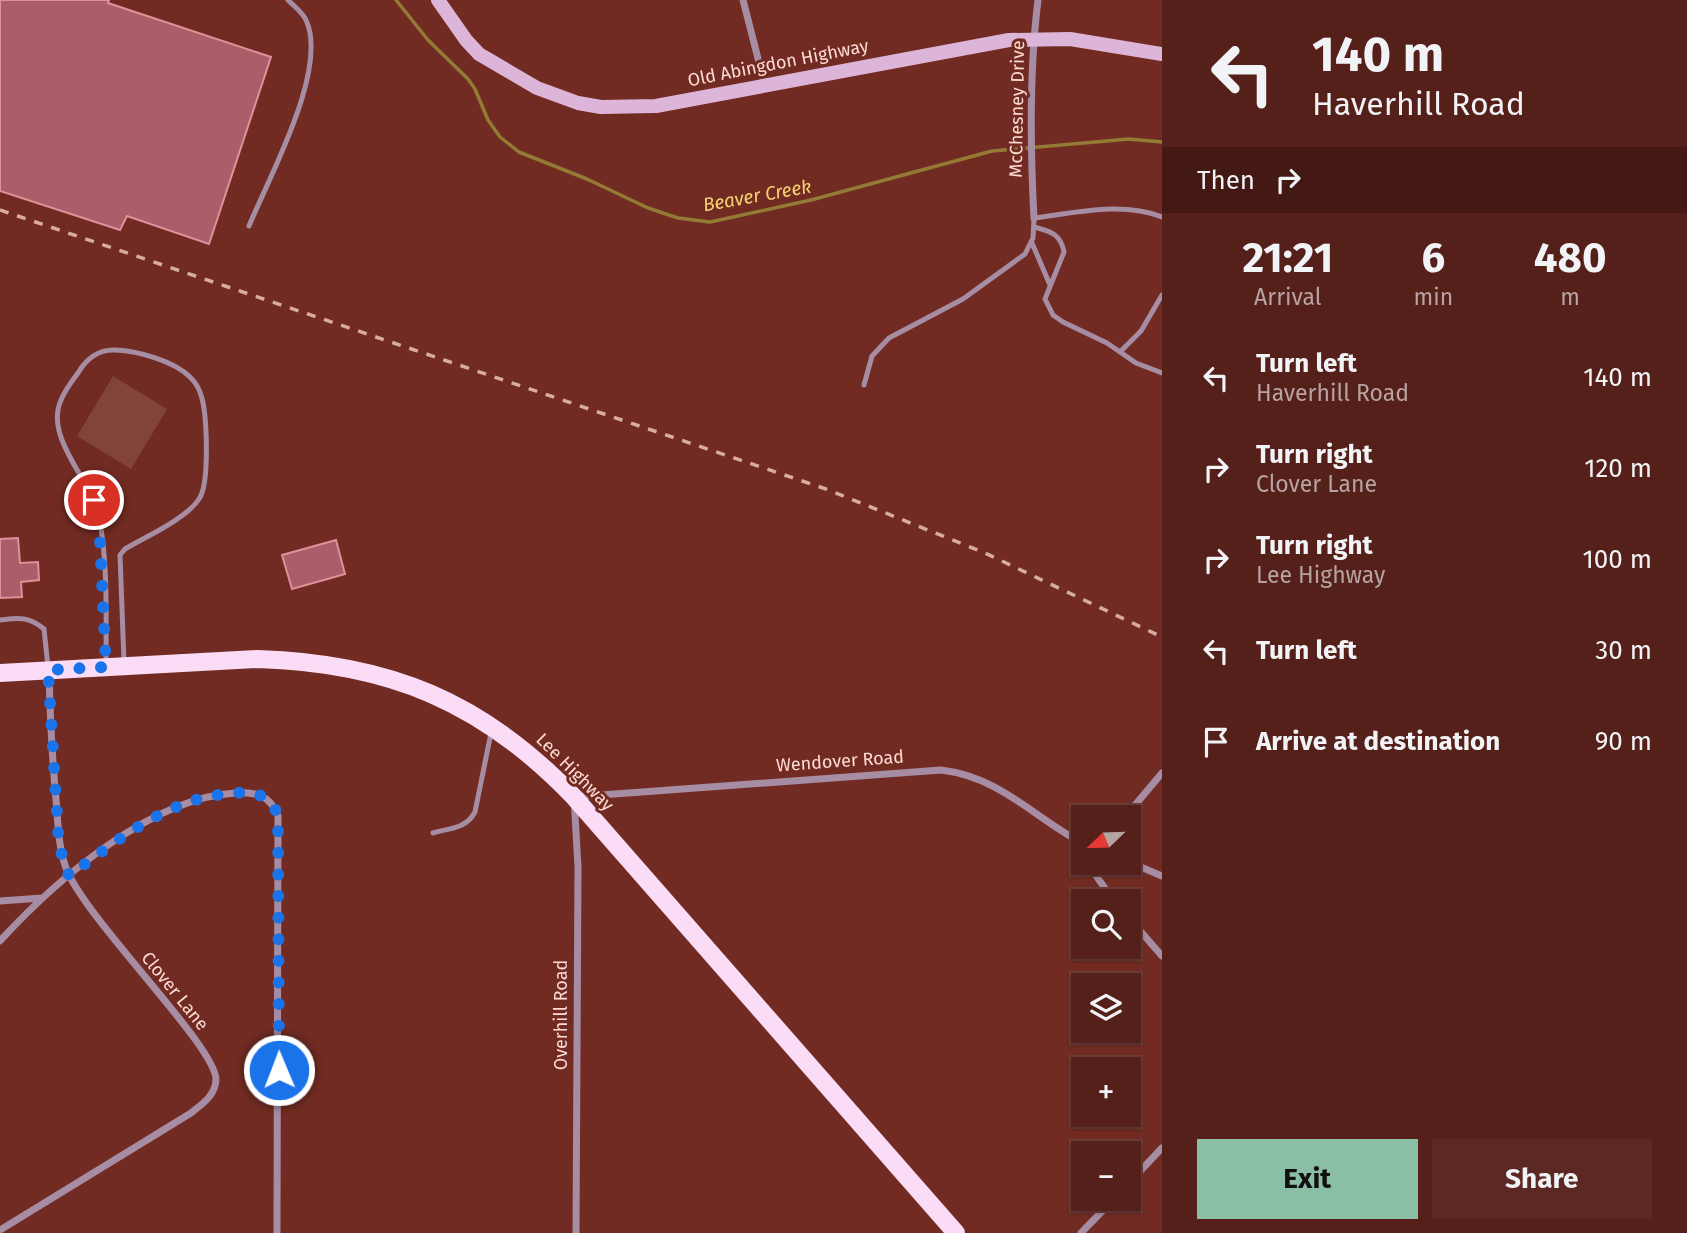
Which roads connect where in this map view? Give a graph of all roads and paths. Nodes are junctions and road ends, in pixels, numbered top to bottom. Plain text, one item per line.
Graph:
1 (288, 0) edge
2 (438, 0) edge
3 (743, 0) edge
4 (1038, 0) edge
5 (1033, 38) junction
6 (1162, 54) edge
7 (765, 86) junction
8 (1162, 217) edge
9 (1034, 223) junction
10 (249, 226) dead end
11 (1032, 243) junction
12 (1050, 285) junction
13 (1162, 295) edge
14 (1120, 352) junction
15 (1162, 373) edge
16 (864, 385) dead end
17 (0, 620) edge
18 (115, 666) junction
19 (48, 670) junction
20 (0, 673) edge
21 (492, 726) junction
22 (1162, 773) edge
23 (574, 797) junction
24 (1135, 805) edge
25 (433, 834) dead end
26 (1071, 838) edge
27 (1141, 867) edge
28 (69, 876) junction
29 (1162, 876) edge
30 (43, 898) junction
31 (0, 901) edge
32 (1141, 932) edge
33 (0, 941) edge
34 (1162, 956) edge
35 (1162, 1148) edge
36 (1141, 1170) edge
37 (1102, 1211) edge
38 (0, 1230) edge
39 (277, 1233) edge
40 (576, 1233) edge
41 (956, 1233) edge
42 (1081, 1233) edge

1 - 10 lane
2 - 7 street, Old Abingdon Highway
3 - 7 street
4 - 5 street, McChesney Drive
5 - 6 street, Old Abingdon Highway
5 - 7 street, Old Abingdon Highway
5 - 9 street, McChesney Drive
8 - 9 lane
9 - 11 lane
9 - 12 lane
11 - 12 lane
11 - 16 lane
12 - 14 lane
13 - 14 lane
14 - 15 lane
17 - 19 lane
18 - 18 lane
18 - 19 main road, Lee Highway
18 - 21 main road, Lee Highway
19 - 20 main road, Lee Highway
19 - 28 street, Clover Lane
21 - 23 main road, Lee Highway
21 - 25 lane
22 - 24 street
23 - 26 street, Wendover Road
23 - 40 street, Overhill Road
23 - 41 main road, Lee Highway
27 - 29 street
28 - 30 street
28 - 38 street, Clover Lane
28 - 39 street
30 - 31 street
30 - 33 street
32 - 34 street
35 - 36 street
37 - 42 street

